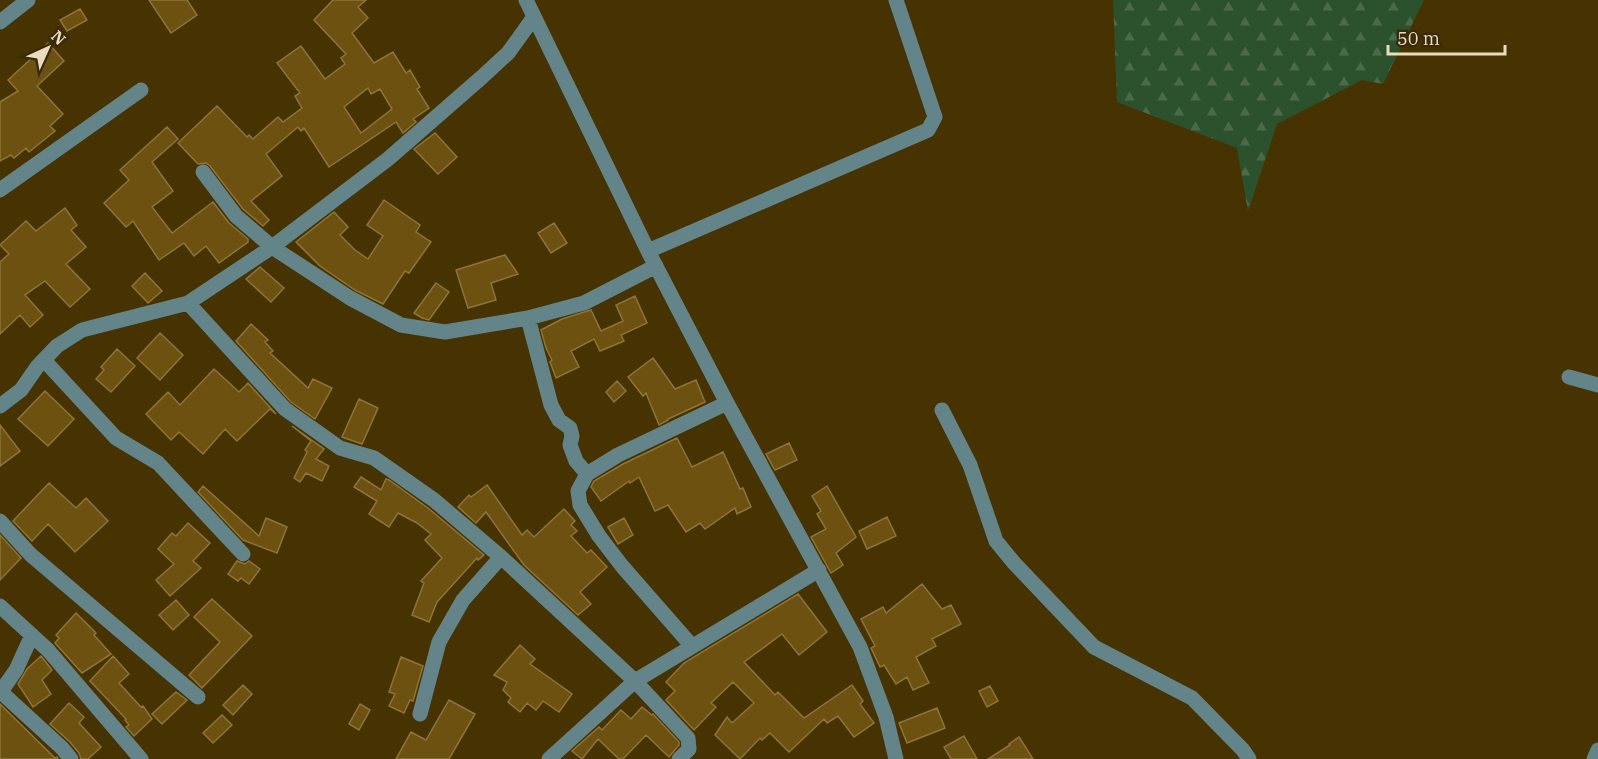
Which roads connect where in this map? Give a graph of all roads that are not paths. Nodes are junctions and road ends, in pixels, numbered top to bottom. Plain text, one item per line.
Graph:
1 (28, 0) edge
2 (526, 0) edge
3 (896, 0) edge
4 (534, 17) junction
5 (0, 22) edge
6 (141, 90) dead end
7 (203, 172) dead end
8 (0, 190) edge
9 (272, 247) junction
10 (648, 251) junction
11 (656, 266) junction
12 (188, 303) junction
13 (528, 318) junction
14 (44, 360) junction
15 (1569, 377) dead end
16 (1598, 385) edge
17 (727, 403) junction
18 (0, 406) edge
19 (942, 410) dead end
20 (587, 474) junction
21 (0, 521) edge
22 (243, 555) dead end
23 (501, 557) junction
24 (819, 570) junction
25 (0, 606) edge
26 (32, 635) junction
27 (691, 645) junction
28 (635, 681) junction
29 (0, 692) edge
30 (198, 697) dead end
31 (420, 714) dead end
32 (1598, 750) edge
33 (71, 759) edge
34 (141, 759) edge
35 (549, 759) edge
36 (679, 759) edge
37 (896, 759) edge
38 (1249, 759) edge
39 (1594, 759) edge

1 - 5 street
2 - 4 street
3 - 10 street
4 - 9 street
4 - 10 street
6 - 8 street
7 - 9 street
9 - 12 street
9 - 13 street
10 - 11 street
11 - 13 street
11 - 17 street
12 - 14 street
12 - 23 street
13 - 20 street
14 - 18 street
14 - 22 street
15 - 16 street
17 - 20 street
17 - 24 street
19 - 38 street
20 - 27 street
21 - 30 street
23 - 28 street
23 - 31 street
24 - 27 street
24 - 37 street
25 - 26 street
26 - 29 street
26 - 34 street
27 - 28 street
28 - 35 street
28 - 36 street
29 - 33 street
32 - 39 street

